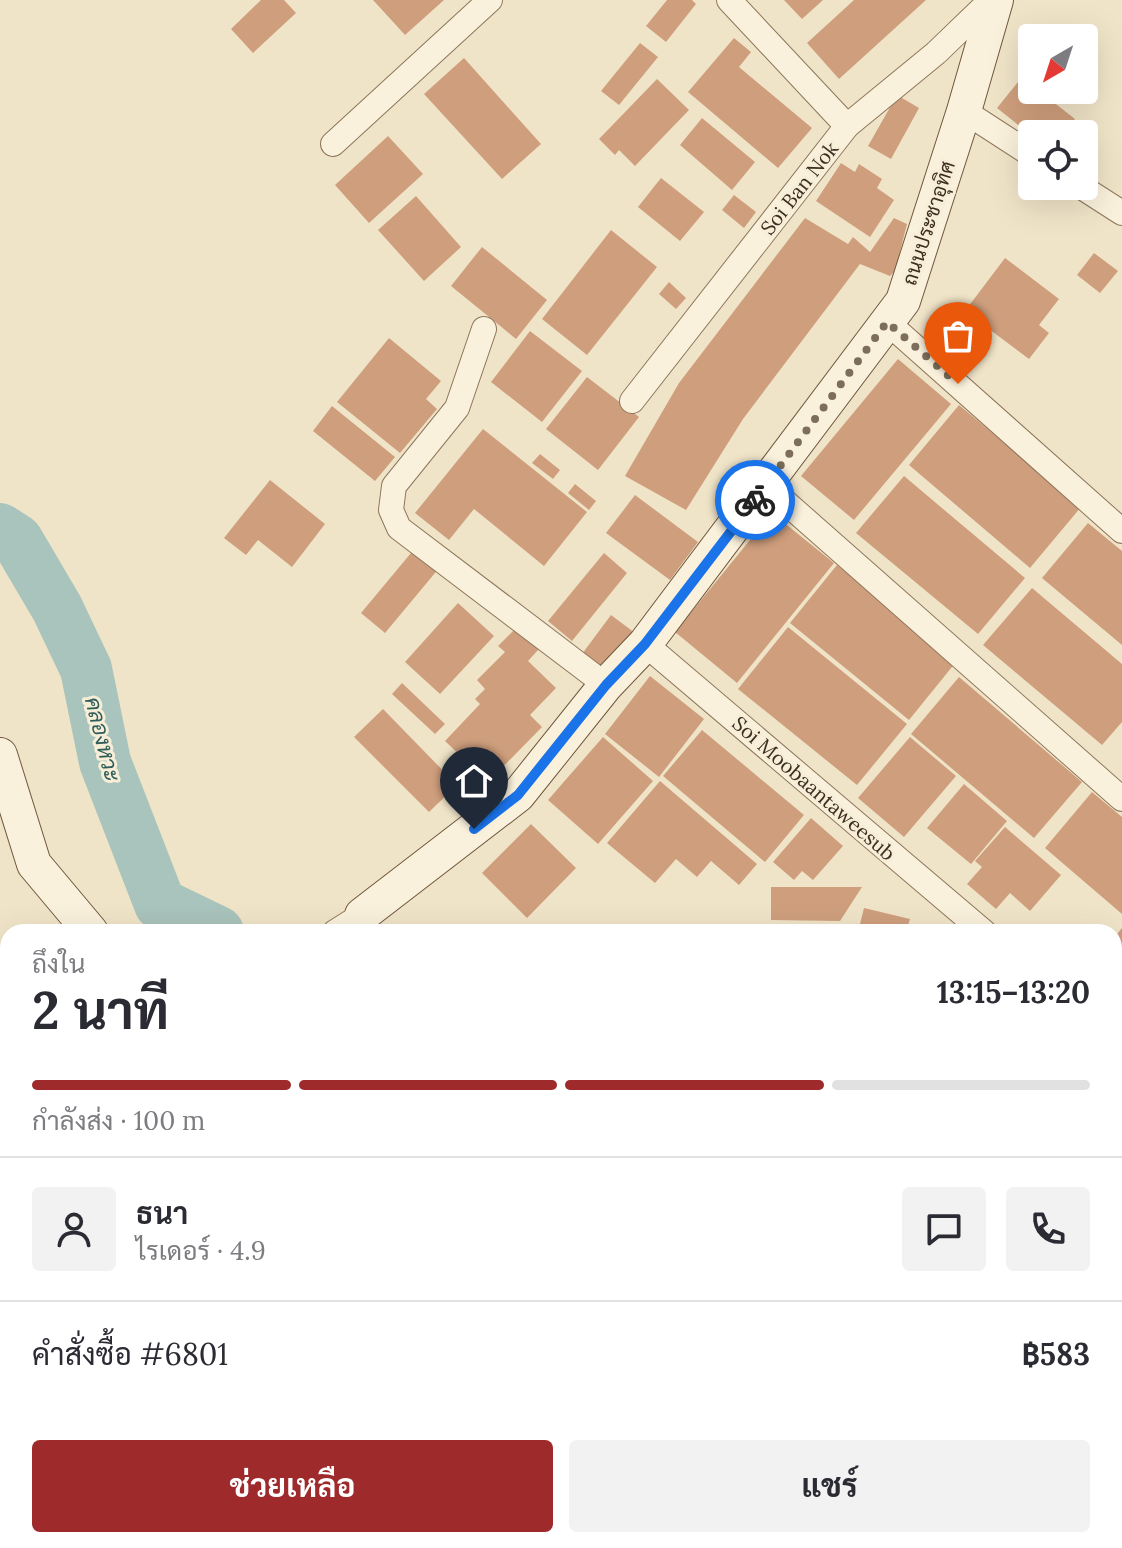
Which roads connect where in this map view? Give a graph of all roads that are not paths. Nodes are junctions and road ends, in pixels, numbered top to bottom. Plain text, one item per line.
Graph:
1 (490, 0) edge
2 (729, 0) edge
3 (993, 0) edge
4 (964, 111) junction
5 (847, 126) junction
6 (333, 144) dead end
7 (1018, 146) edge
8 (1098, 198) edge
9 (1122, 213) edge
10 (887, 322) junction
11 (484, 329) dead end
12 (632, 401) dead end
13 (766, 485) junction
14 (1122, 531) edge
15 (645, 644) junction
16 (606, 685) junction
17 (0, 755) edge
18 (1122, 799) edge
19 (84, 924) edge
20 (348, 924) edge
21 (975, 924) edge

1 - 6 street
2 - 5 street
3 - 4 street, ถนนประชาอุทิศ
3 - 5 street, Soi Ban Nok
4 - 7 street
4 - 10 street, ถนนประชาอุทิศ
5 - 12 street, Soi Ban Nok
8 - 9 street
10 - 13 street, ถนนประชาอุทิศ
10 - 14 street
11 - 16 street
13 - 15 street, ถนนประชาอุทิศ
13 - 18 street
15 - 16 street, ถนนประชาอุทิศ
15 - 21 street, Soi Moobaantaweesub
16 - 20 street, ถนนประชาอุทิศ
17 - 19 street

